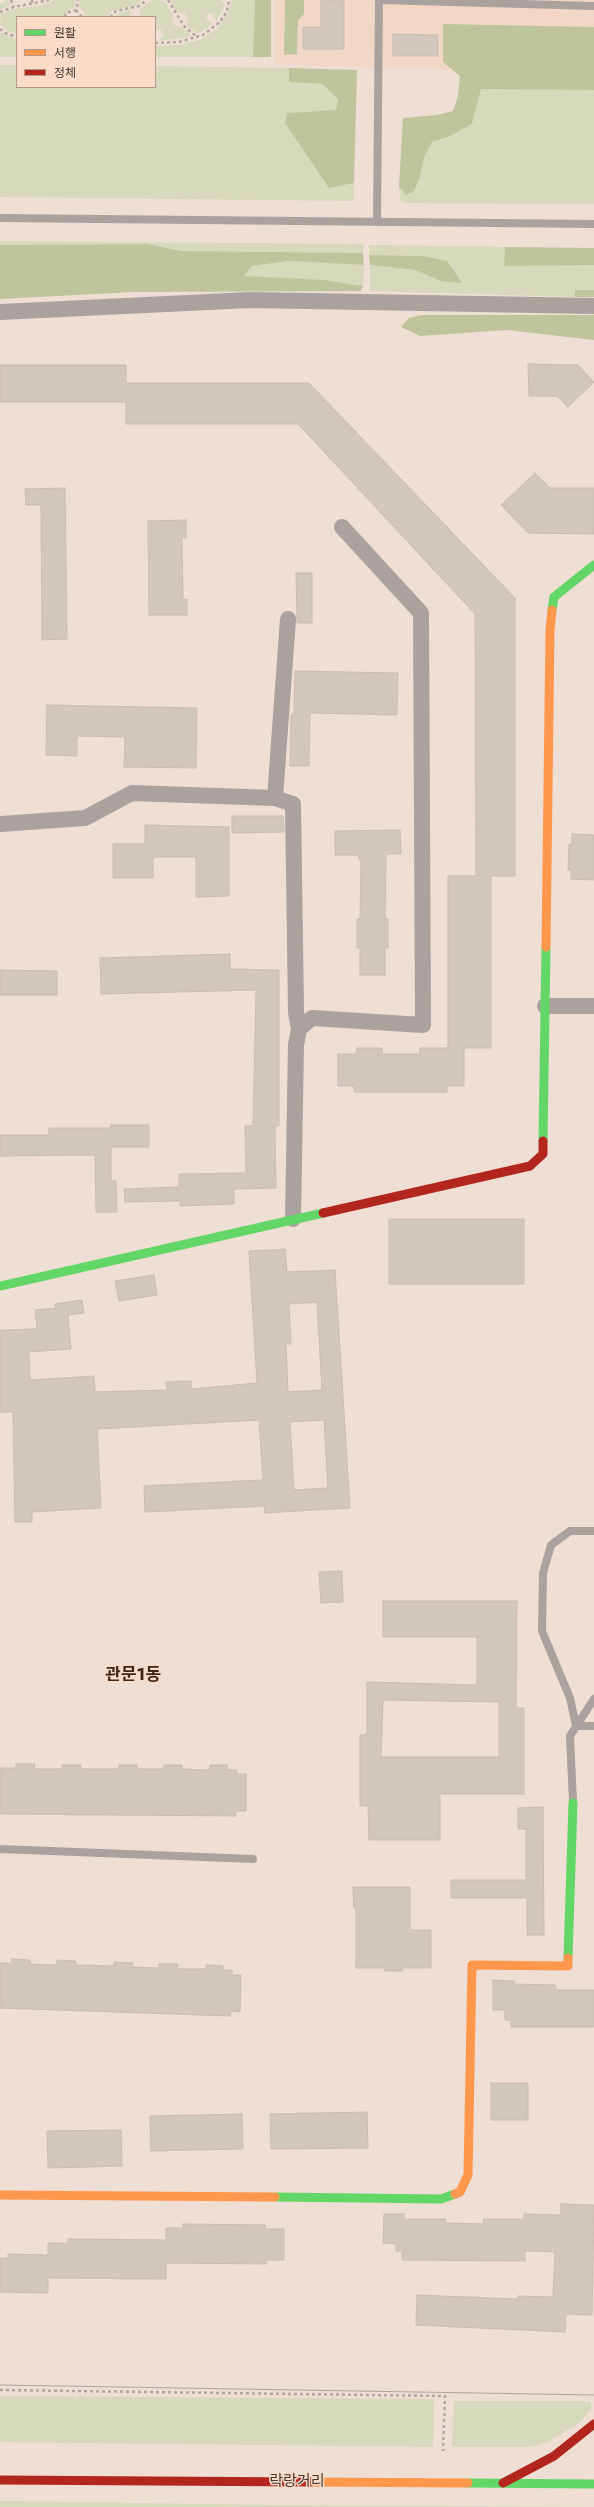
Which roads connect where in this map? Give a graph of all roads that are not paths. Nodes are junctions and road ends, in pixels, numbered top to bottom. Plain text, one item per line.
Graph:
1 (379, 0) edge
2 (594, 6) edge
3 (0, 218) edge
4 (378, 221) junction
5 (594, 224) edge
6 (594, 306) edge
7 (0, 312) edge
8 (342, 527) dead end
9 (594, 565) edge
10 (288, 619) dead end
11 (275, 798) junction
12 (0, 824) edge
13 (545, 1006) junction
14 (594, 1006) edge
15 (299, 1029) junction
16 (293, 1219) junction
17 (0, 1286) edge
18 (594, 1532) edge
19 (594, 1699) edge
20 (576, 1726) junction
21 (594, 1726) edge
22 (573, 1803) joint
23 (0, 1849) edge
24 (253, 1859) dead end
25 (0, 2195) edge
26 (594, 2424) edge
27 (0, 2480) edge
28 (503, 2482) junction
29 (594, 2484) edge

1 - 2 lane
1 - 4 lane
3 - 4 lane
4 - 5 lane
6 - 7 street
8 - 15 street
9 - 13 main road
10 - 11 street
11 - 12 street
11 - 15 street
13 - 14 street
13 - 16 main road
15 - 16 street
16 - 17 main road
18 - 20 lane
19 - 20 lane
20 - 21 lane
20 - 22 lane
22 - 25 main road
23 - 24 lane
26 - 28 main road
27 - 28 main road, 락랑거리
28 - 29 main road, 락랑거리

